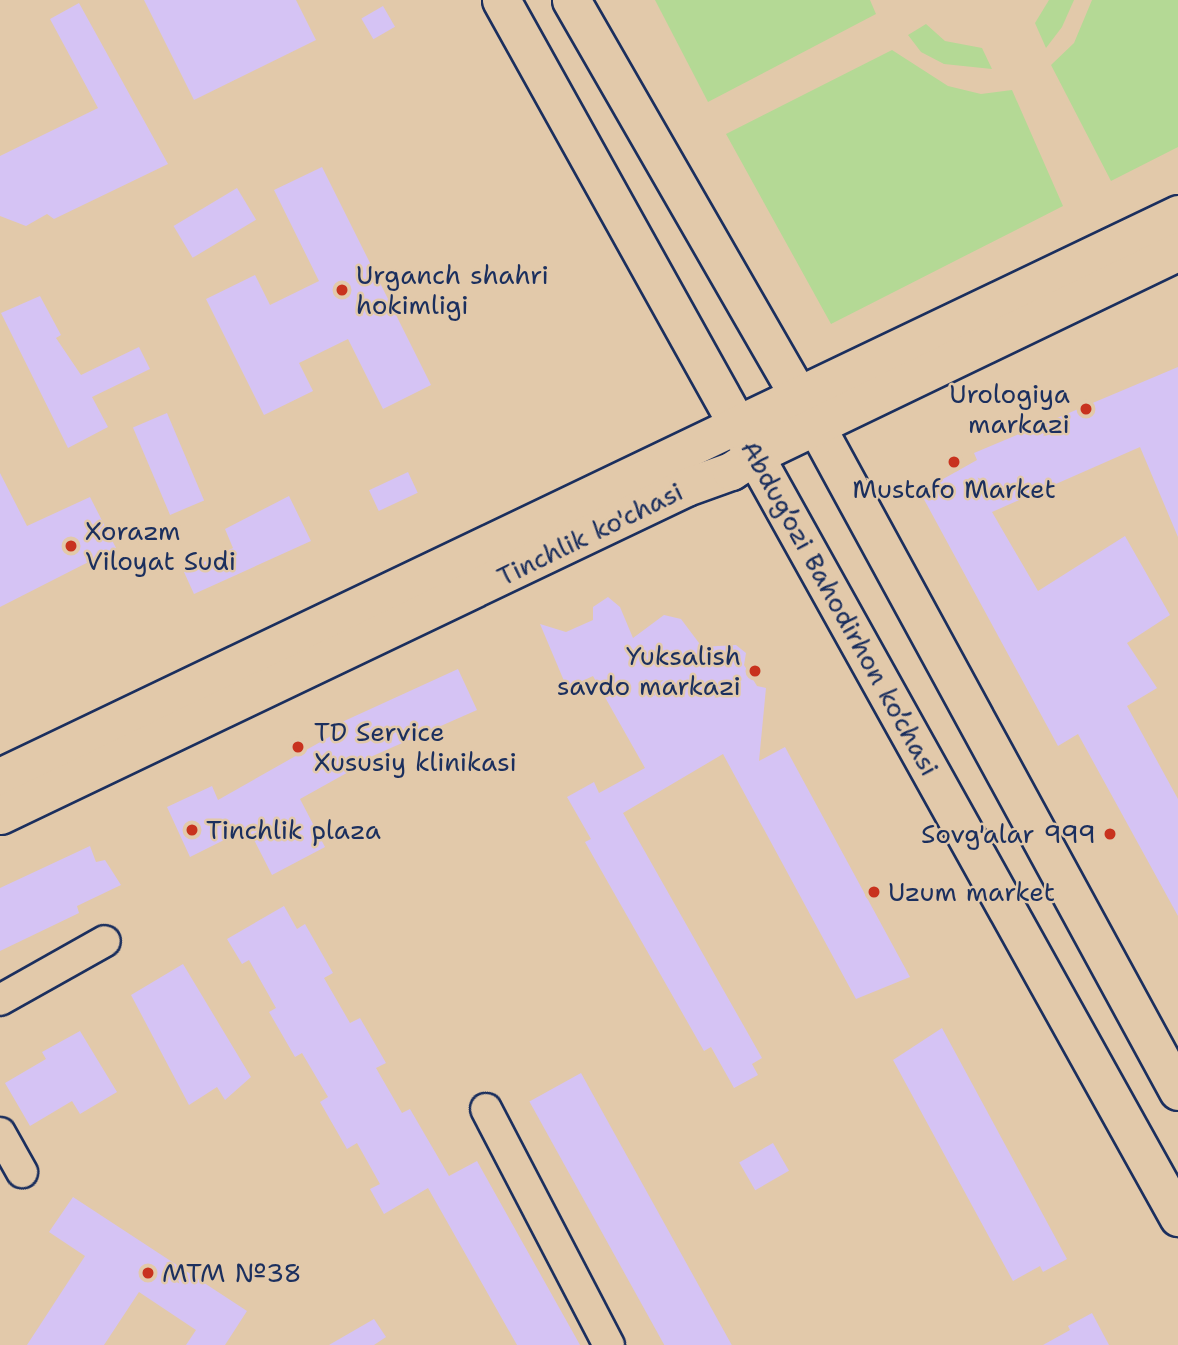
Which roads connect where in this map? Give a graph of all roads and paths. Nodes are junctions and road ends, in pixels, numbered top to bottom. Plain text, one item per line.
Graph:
1 (501, 0) edge
2 (571, 0) edge
3 (1178, 214) edge
4 (1178, 251) edge
5 (798, 394) junction
6 (739, 422) junction
7 (816, 426) junction
8 (757, 454) junction
9 (0, 777) edge
10 (0, 815) edge
11 (105, 941) dead end
12 (0, 1000) edge
13 (1178, 1091) edge
14 (486, 1109) dead end
15 (0, 1133) edge
16 (22, 1172) dead end
17 (1178, 1217) edge
18 (609, 1345) edge

1 - 6 main road, Abdug’ozi Bahodirhon ko’chasi
2 - 5 main road
3 - 5 main road, Tinchlik ko'chasi
4 - 7 main road, Tinchlik ko'chasi
5 - 6 main road, Tinchlik ko'chasi
5 - 7 main road
6 - 8 main road, Abdug’ozi Bahodirhon ko’chasi
6 - 9 main road, Tinchlik ko'chasi
7 - 8 main road, Tinchlik ko'chasi
7 - 13 main road
8 - 10 main road, Tinchlik ko'chasi
8 - 17 main road, Abdug’ozi Bahodirhon ko’chasi
11 - 12 lane
14 - 18 lane
15 - 16 lane

